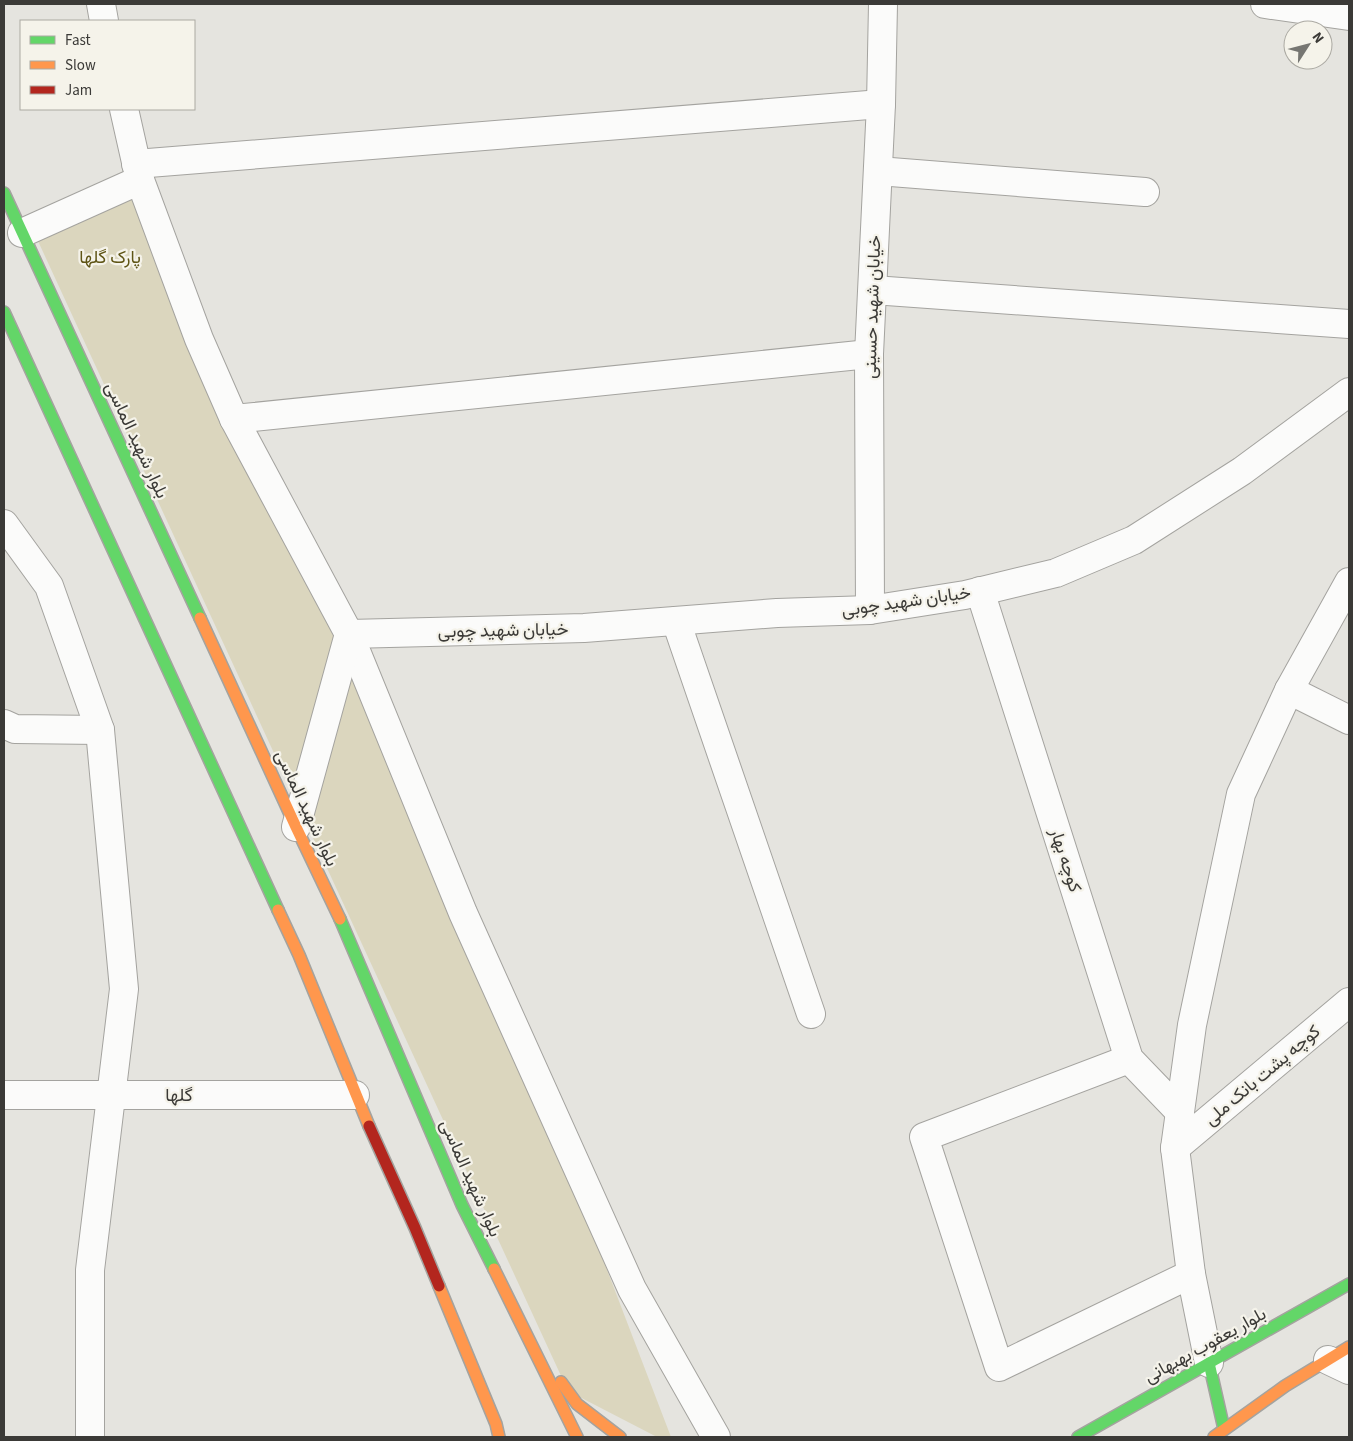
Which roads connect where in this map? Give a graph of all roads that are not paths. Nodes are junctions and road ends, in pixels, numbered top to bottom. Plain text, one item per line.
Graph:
1 (100, 4) edge
2 (883, 4) edge
3 (1265, 4) edge
4 (1349, 16) edge
5 (104, 20) edge
6 (881, 104) junction
7 (124, 110) edge
8 (878, 171) junction
9 (138, 172) junction
10 (1145, 192) dead end
11 (4, 193) edge
12 (22, 232) junction
13 (873, 290) junction
14 (4, 312) edge
15 (1349, 324) edge
16 (869, 354) junction
17 (1349, 392) edge
18 (234, 418) junction
19 (4, 524) edge
20 (1349, 582) edge
21 (980, 591) junction
22 (870, 610) junction
23 (676, 621) junction
24 (349, 634) junction
25 (1289, 690) junction
26 (1349, 720) edge
27 (4, 724) edge
28 (100, 730) junction
29 (296, 827) junction
30 (1349, 1002) edge
31 (810, 1014) dead end
32 (1128, 1059) junction
33 (4, 1095) edge
34 (111, 1095) junction
35 (355, 1095) junction
36 (1180, 1112) junction
37 (1175, 1148) junction
38 (1191, 1274) junction
39 (1349, 1284) edge
40 (525, 1334) junction
41 (1342, 1359) edge
42 (1209, 1363) junction
43 (1221, 1435) edge
44 (90, 1437) edge
45 (499, 1437) edge
46 (577, 1437) edge
47 (620, 1437) edge
48 (716, 1437) edge
49 (1078, 1437) edge

1 - 5 street
2 - 6 street, خیابان شهید حسینی
3 - 4 street
6 - 8 street, خیابان شهید حسینی
6 - 9 street
7 - 9 street
8 - 10 street
8 - 13 street, خیابان شهید حسینی
9 - 12 street
9 - 18 street
11 - 12 main road, بلوار شهید الماسی
12 - 29 main road, بلوار شهید الماسی
13 - 15 street
13 - 16 street, خیابان شهید حسینی
14 - 35 main road
16 - 18 street
16 - 22 street, خیابان شهید حسینی
17 - 21 street, خیابان شهید چوبی
18 - 24 street
19 - 28 street
20 - 25 street
21 - 22 street, خیابان شهید چوبی
21 - 32 street, کوچه بهار
22 - 23 street, خیابان شهید چوبی
23 - 24 street, خیابان شهید چوبی
23 - 31 street
24 - 29 street
24 - 48 street
25 - 26 street
25 - 36 street
27 - 28 street
28 - 34 street
29 - 40 main road, بلوار شهید الماسی
30 - 37 street, کوچه پشت بانک ملی
32 - 36 street, کوچه بهار
32 - 38 street
33 - 34 street, گلها
34 - 35 street, گلها
34 - 44 street
35 - 45 main road
36 - 37 street
37 - 38 street
38 - 42 street
39 - 42 main road, بلوار یعقوب بهبهانی
40 - 46 main road, بلوار شهید الماسی
40 - 47 main road
41 - 43 main road
42 - 43 main road
42 - 49 main road, بلوار یعقوب بهبهانی

